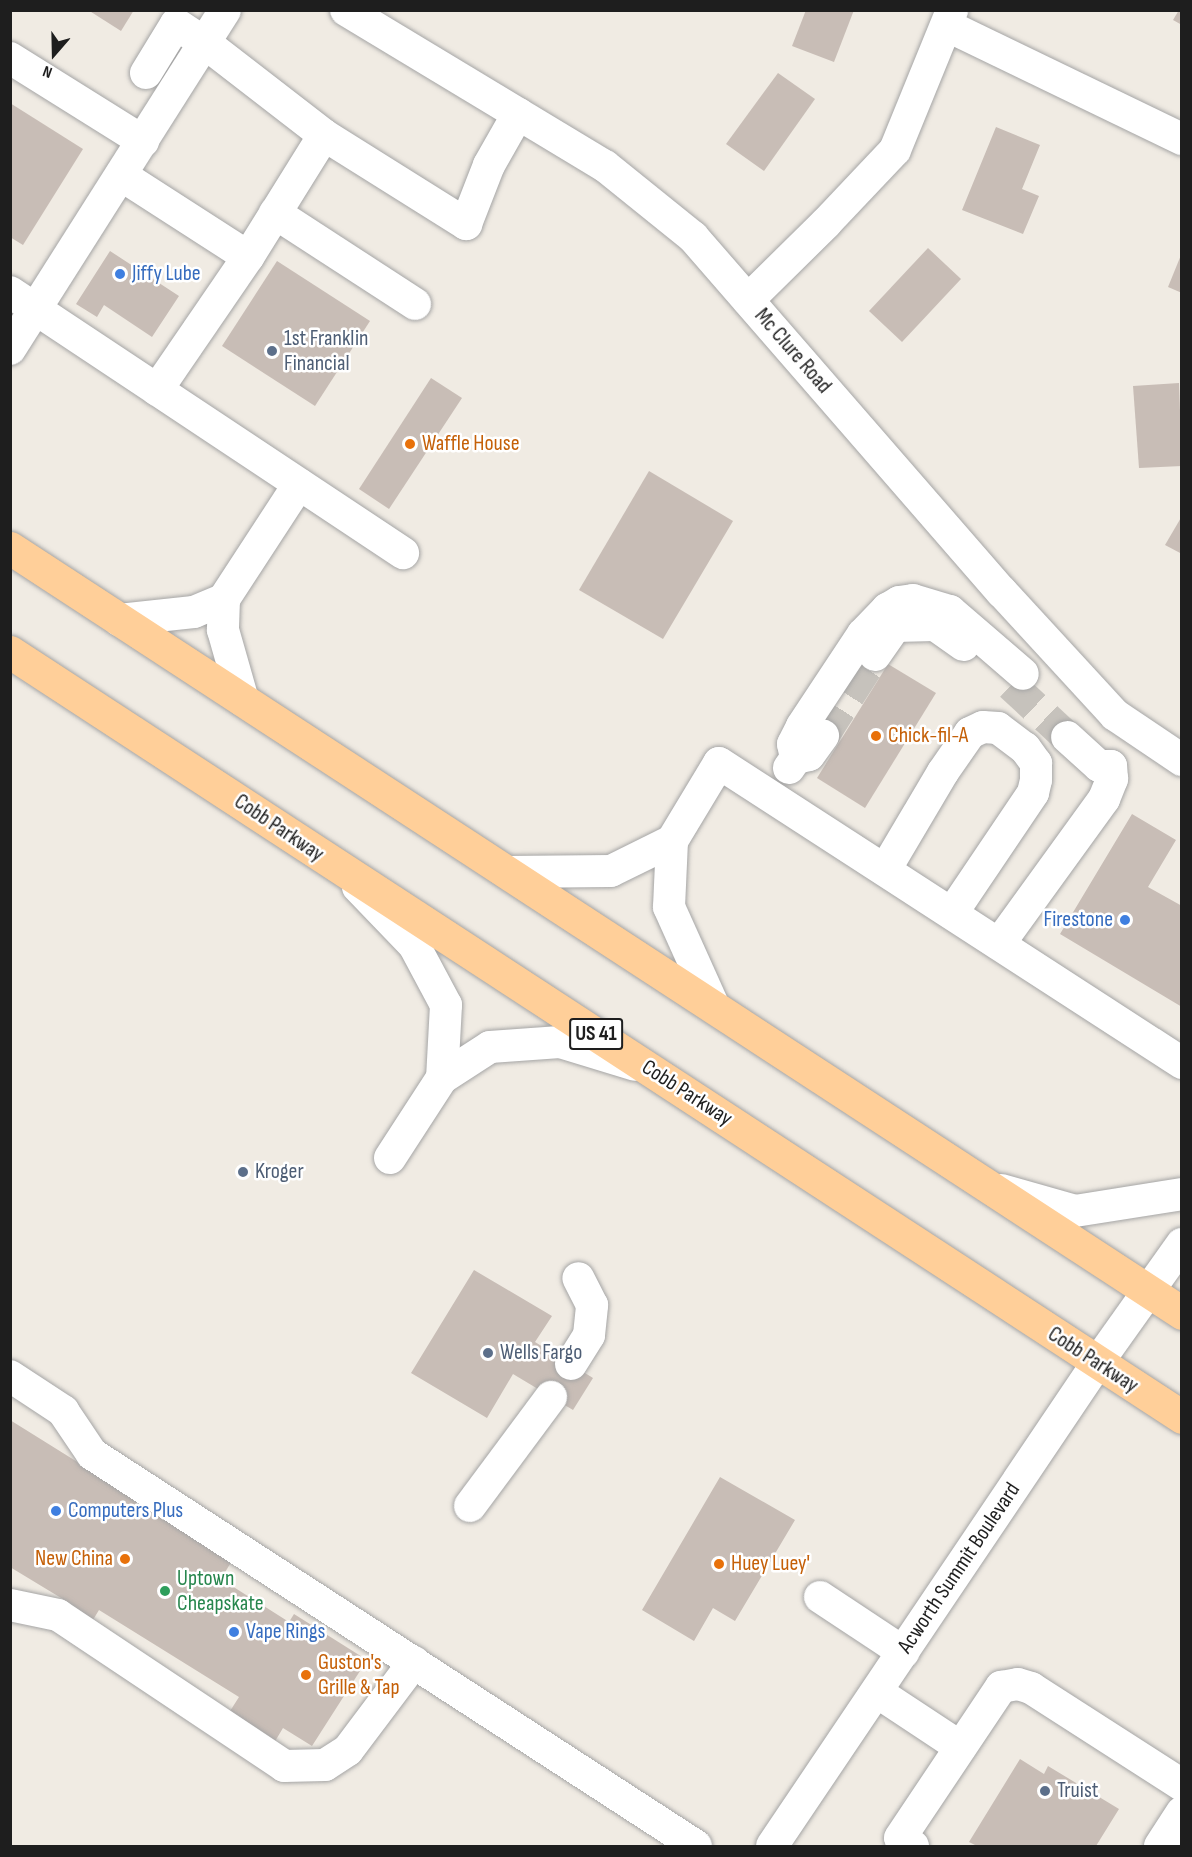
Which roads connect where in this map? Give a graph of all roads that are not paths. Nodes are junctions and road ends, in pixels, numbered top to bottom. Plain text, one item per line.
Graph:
1 (225, 10) edge
2 (346, 10) edge
3 (181, 17) edge
4 (950, 18) edge
5 (205, 43) junction
6 (10, 58) edge
7 (146, 73) dead end
8 (518, 114) junction
9 (324, 135) junction
10 (1182, 139) edge
11 (142, 141) junction
12 (121, 175) junction
13 (275, 213) junction
14 (248, 257) junction
15 (748, 300) junction
16 (23, 301) edge
17 (416, 304) dead end
18 (10, 349) edge
19 (157, 390) junction
20 (299, 484) junction
21 (10, 548) edge
22 (403, 553) dead end
23 (224, 599) junction
24 (120, 620) junction
25 (10, 652) edge
26 (875, 655) tunnel mouth
27 (243, 700) junction
28 (1073, 729) tunnel mouth
29 (824, 736) tunnel mouth
30 (795, 758) junction
31 (1182, 760) edge
32 (771, 795) junction
33 (672, 841) junction
34 (341, 869) junction
35 (885, 870) junction
36 (507, 872) junction
37 (952, 913) junction
38 (999, 944) junction
39 (714, 1007) junction
40 (1182, 1063) edge
41 (653, 1071) junction
42 (442, 1078) junction
43 (390, 1158) dead end
44 (988, 1187) junction
45 (1182, 1194) edge
46 (1182, 1244) edge
47 (578, 1278) dead end
48 (1147, 1291) junction
49 (1182, 1313) edge
50 (1098, 1362) junction
51 (571, 1364) dead end
52 (10, 1376) edge
53 (551, 1397) dead end
54 (1182, 1418) edge
55 (470, 1506) dead end
56 (820, 1597) dead end
57 (10, 1605) edge
58 (903, 1652) junction
59 (414, 1662) junction
60 (877, 1692) junction
61 (960, 1748) junction
62 (1182, 1785) edge
63 (1182, 1812) edge
64 (907, 1842) edge
65 (696, 1846) edge
66 (772, 1846) edge
67 (1160, 1846) edge

1 - 5 street
2 - 8 street, Mc Clure Road
3 - 5 street
3 - 7 street
4 - 10 street
4 - 15 street
5 - 9 street
5 - 11 street
6 - 11 street
8 - 9 street
8 - 15 street, Mc Clure Road
9 - 13 street
11 - 12 street
12 - 14 street
12 - 16 street
13 - 14 street
13 - 17 street
14 - 19 street
15 - 31 street, Mc Clure Road
16 - 18 street
16 - 19 street
19 - 20 street
20 - 22 street
20 - 23 street
21 - 24 main road
23 - 24 street
23 - 27 street
24 - 27 main road
25 - 34 main road, Cobb Parkway / US 41
26 - 30 street
27 - 36 main road
28 - 38 street
29 - 30 street
30 - 32 street
32 - 33 street
32 - 35 street
33 - 36 street
33 - 39 street
34 - 41 main road, Cobb Parkway / US 41
34 - 42 street
35 - 37 street
35 - 37 street
36 - 39 main road
37 - 38 street
38 - 40 street
39 - 44 main road
41 - 42 street
41 - 50 main road, Cobb Parkway / US 41
42 - 43 street
44 - 45 street
44 - 48 main road
46 - 48 street, Acworth Summit Boulevard
47 - 51 street
48 - 49 main road
48 - 50 street, Acworth Summit Boulevard
50 - 54 main road, Cobb Parkway / US 41
50 - 58 street, Acworth Summit Boulevard
52 - 59 street
53 - 55 street
56 - 58 street
57 - 59 street
58 - 60 street, Acworth Summit Boulevard
59 - 65 street
60 - 61 street
60 - 66 street, Acworth Summit Boulevard
61 - 62 street
61 - 64 street
63 - 67 street

